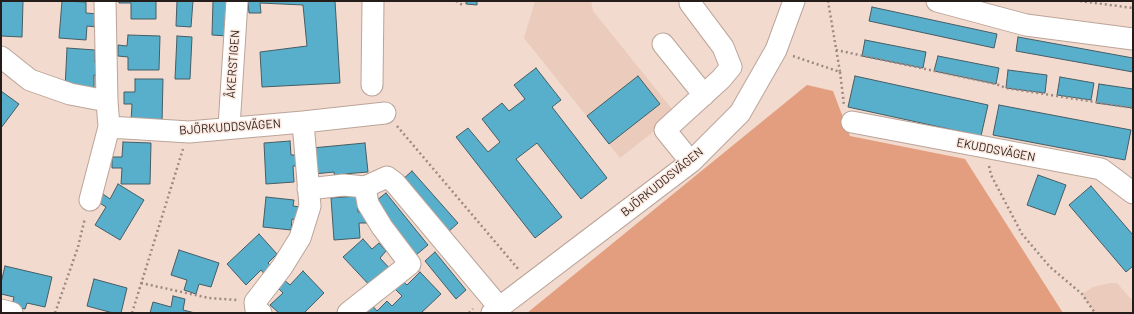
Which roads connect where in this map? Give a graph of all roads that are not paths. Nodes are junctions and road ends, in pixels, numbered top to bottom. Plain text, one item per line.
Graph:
1 (105, 1) edge
2 (237, 1) edge
3 (373, 1) edge
4 (794, 1) edge
5 (937, 1) edge
6 (690, 3) dead end
7 (1133, 39) edge
8 (663, 44) dead end
9 (1, 57) edge
10 (372, 85) dead end
11 (704, 95) junction
12 (107, 101) junction
13 (385, 113) road end
14 (303, 122) junction
15 (852, 122) road end
16 (109, 127) junction
17 (229, 127) junction
18 (691, 162) junction
19 (365, 187) junction
20 (1132, 188) edge
21 (308, 189) junction
22 (90, 200) road end
23 (493, 305) edge
24 (258, 307) edge
25 (1, 310) edge
26 (12, 313) edge
27 (348, 313) edge

1 - 12 street
2 - 17 street, ÅKERSTIGEN
3 - 10 street
4 - 18 street, BJÖRKUDDSVÄGEN
5 - 7 street
6 - 11 street
8 - 11 street
9 - 12 street
11 - 18 street
12 - 16 street
13 - 14 street, BJÖRKUDDSVÄGEN
14 - 17 street, BJÖRKUDDSVÄGEN
14 - 21 street
15 - 20 street, EKUDDSVÄGEN
16 - 17 street, BJÖRKUDDSVÄGEN
16 - 22 street
18 - 23 street, BJÖRKUDDSVÄGEN
19 - 21 street
19 - 23 street
19 - 27 street
21 - 24 street
25 - 26 street

